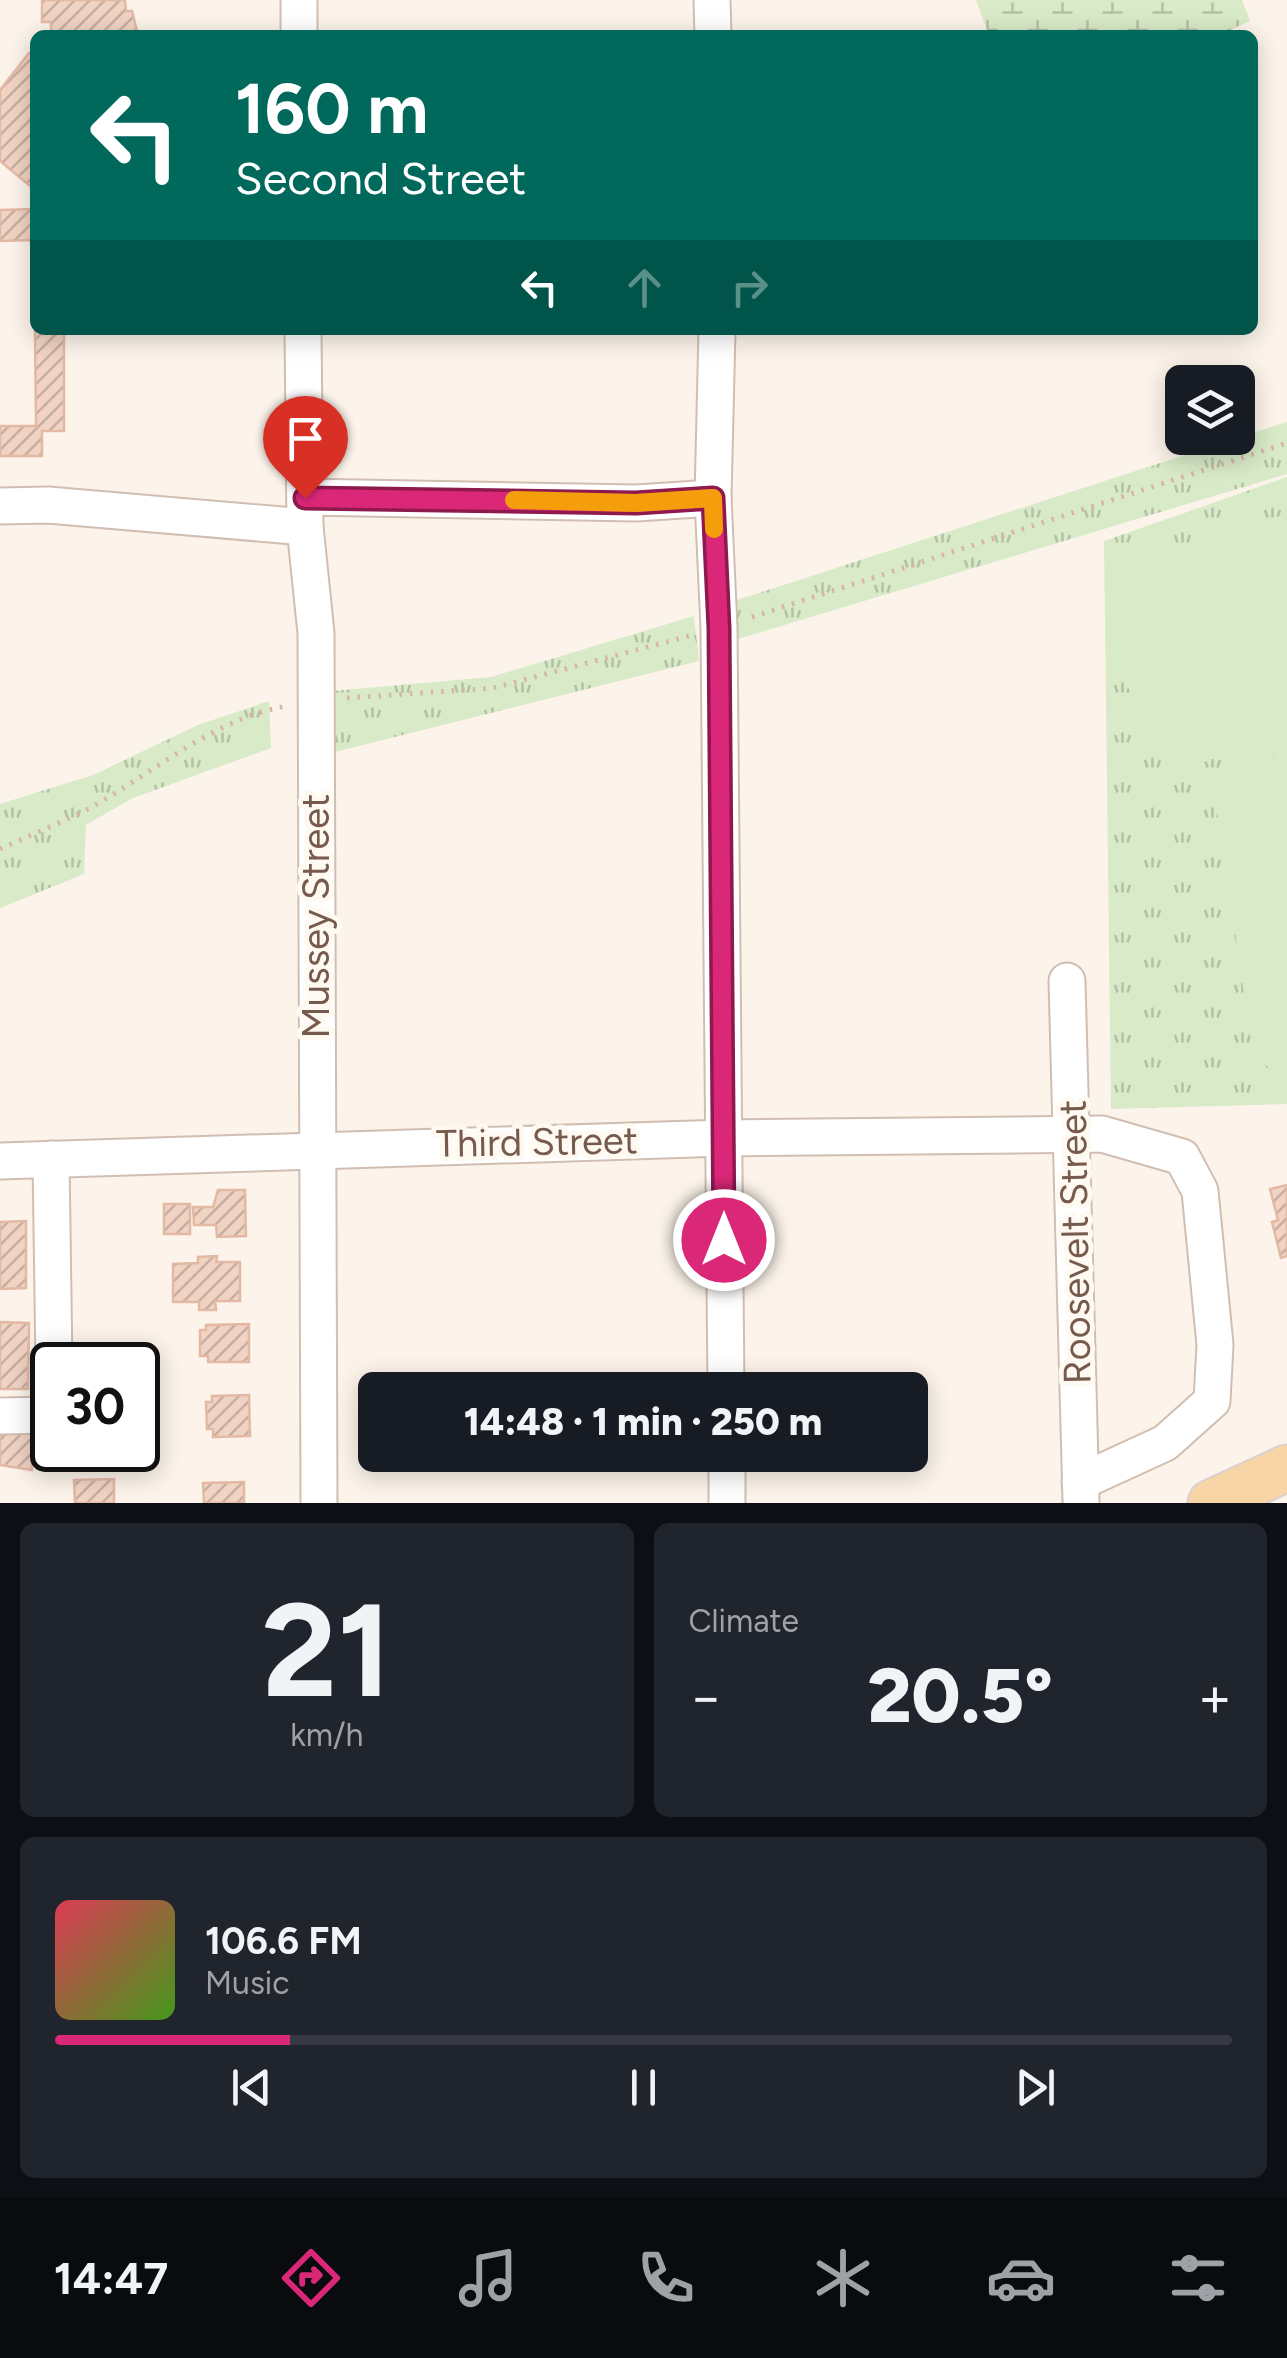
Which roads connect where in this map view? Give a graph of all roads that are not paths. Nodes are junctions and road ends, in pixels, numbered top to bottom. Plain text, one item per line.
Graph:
1 (299, 0) edge
2 (712, 0) edge
3 (299, 30) edge
4 (713, 30) edge
5 (303, 335) edge
6 (717, 335) edge
7 (713, 498) junction
8 (0, 506) edge
9 (305, 512) junction
10 (1067, 981) dead end
11 (1074, 1137) junction
12 (724, 1138) junction
13 (315, 1148) junction
14 (51, 1159) junction
15 (0, 1161) edge
16 (54, 1342) edge
17 (726, 1372) edge
18 (30, 1415) edge
19 (0, 1416) edge
20 (1287, 1468) edge
21 (726, 1472) edge
22 (1081, 1493) edge
23 (1215, 1502) edge
24 (319, 1503) edge
25 (727, 1503) edge

1 - 3 street
2 - 4 street
5 - 9 street, Mussey Street
6 - 7 street
7 - 9 street
7 - 12 street
8 - 9 street
9 - 13 street, Mussey Street
10 - 11 street, Roosevelt Street
11 - 12 street, Third Street
11 - 22 street, Roosevelt Street
11 - 22 street, Third Street
12 - 13 street, Third Street
12 - 17 street
13 - 14 street, Third Street
13 - 24 street, Mussey Street
14 - 15 street, Third Street
14 - 16 street
18 - 19 street
20 - 23 main road
21 - 25 street

